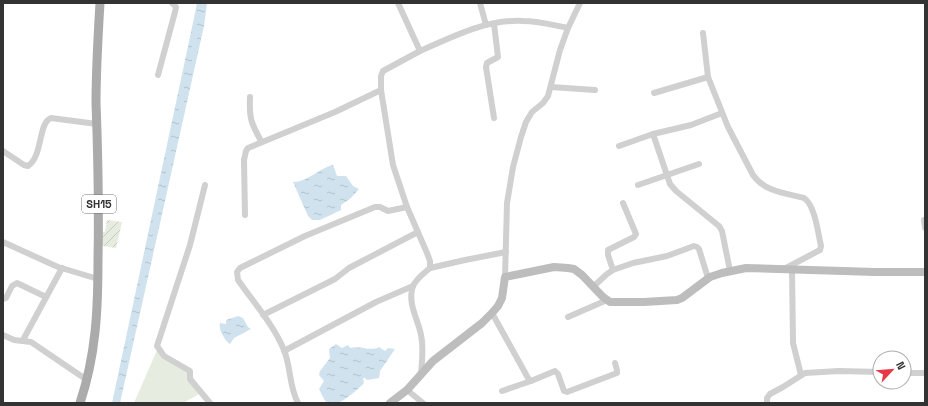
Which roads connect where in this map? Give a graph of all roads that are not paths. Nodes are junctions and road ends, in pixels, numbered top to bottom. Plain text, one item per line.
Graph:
1 (100, 3) edge
2 (172, 3) edge
3 (398, 3) edge
4 (480, 3) edge
5 (580, 3) edge
6 (494, 24) junction
7 (486, 25) junction
8 (568, 28) junction
9 (703, 33) dead end
10 (420, 51) junction
11 (158, 76) dead end
12 (708, 77) junction
13 (551, 86) junction
14 (381, 90) junction
15 (596, 90) dead end
16 (654, 93) dead end
17 (250, 97) dead end
18 (722, 114) junction
19 (494, 118) dead end
20 (97, 124) junction
21 (653, 134) junction
22 (261, 141) junction
23 (619, 146) dead end
24 (3, 151) edge
25 (699, 164) dead end
26 (668, 175) junction
27 (205, 185) dead end
28 (638, 185) dead end
29 (623, 203) dead end
30 (407, 207) junction
31 (245, 215) dead end
32 (924, 220) edge
33 (925, 228) edge
34 (418, 232) junction
35 (3, 242) edge
36 (506, 252) junction
37 (62, 268) junction
38 (430, 268) junction
39 (788, 269) junction
40 (613, 270) junction
41 (730, 271) junction
42 (925, 272) edge
43 (505, 278) junction
44 (708, 278) junction
45 (98, 279) junction
46 (413, 286) junction
47 (593, 287) junction
48 (46, 297) junction
49 (3, 299) edge
50 (607, 300) junction
51 (492, 313) junction
52 (263, 315) junction
53 (568, 317) dead end
54 (3, 334) edge
55 (23, 340) junction
56 (284, 351) junction
57 (615, 363) dead end
58 (872, 372) edge
59 (912, 372) edge
60 (925, 373) edge
61 (421, 375) junction
62 (801, 375) junction
63 (87, 380) junction
64 (531, 381) junction
65 (407, 390) junction
66 (502, 391) dead end
67 (80, 403) edge
68 (210, 403) edge
69 (298, 403) edge
70 (390, 403) edge
71 (423, 403) edge
72 (767, 403) edge

1 - 20 main road, SH15
2 - 11 street
3 - 10 street
4 - 7 street
5 - 8 street
6 - 7 street
6 - 8 street
6 - 19 street
7 - 10 street
8 - 13 street
9 - 12 street
10 - 14 street
12 - 16 street
12 - 18 street
13 - 15 street
13 - 36 street
14 - 22 street
14 - 30 street
17 - 22 street
18 - 21 street
18 - 39 street
20 - 24 street
20 - 45 main road, SH15
21 - 23 street
21 - 26 street
22 - 31 street
25 - 26 street
26 - 28 street
26 - 41 street
27 - 68 street
29 - 40 street
30 - 34 street
30 - 52 street
32 - 33 street
34 - 38 street
34 - 52 street
35 - 37 street
36 - 38 street
36 - 43 street
37 - 45 street
37 - 48 street
38 - 46 street
39 - 41 street
39 - 42 street
39 - 62 street
40 - 44 street
40 - 47 street
41 - 44 street
43 - 47 street
43 - 51 street
44 - 50 street
45 - 63 main road, SH15
46 - 56 street
46 - 61 street
47 - 50 street
48 - 49 street
48 - 55 street
50 - 53 street
51 - 61 street
51 - 64 street
52 - 56 street
54 - 55 street
55 - 63 street
56 - 69 street
57 - 64 street
58 - 62 street
59 - 60 street
61 - 65 street
62 - 72 street
63 - 67 main road, SH15
64 - 66 street
65 - 70 street
65 - 71 street

